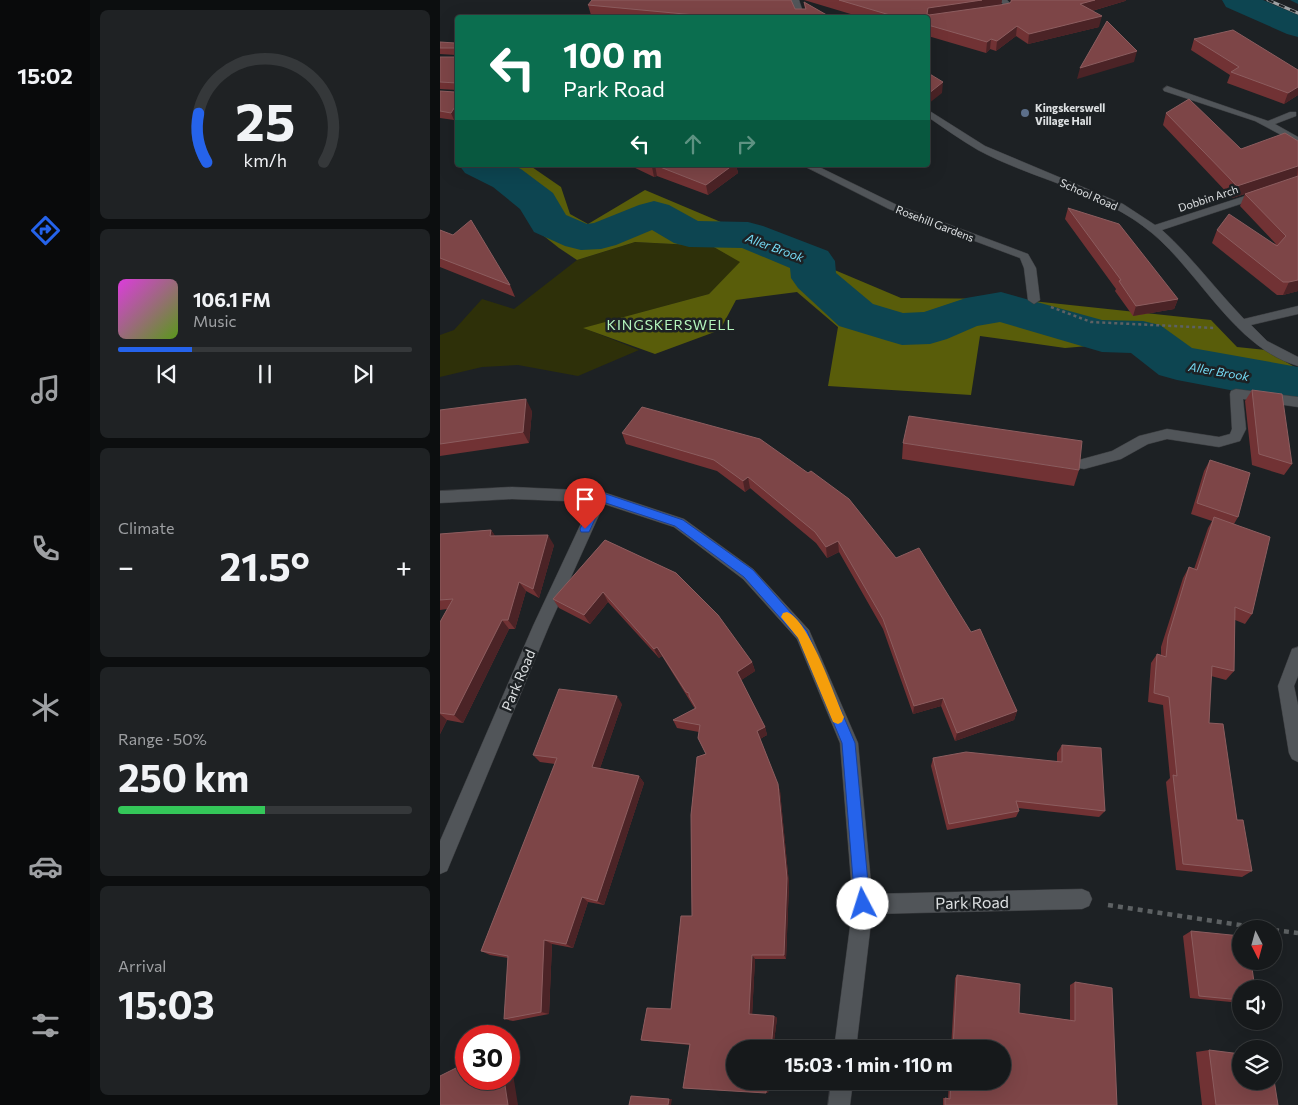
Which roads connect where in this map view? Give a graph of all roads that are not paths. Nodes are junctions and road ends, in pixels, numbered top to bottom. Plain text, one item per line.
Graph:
1 (795, 0) edge
2 (1003, 0) edge
3 (799, 15) edge
4 (979, 15) edge
5 (1167, 90) dead end
6 (930, 114) edge
7 (1293, 114) dead end
8 (1267, 124) junction
9 (1298, 141) edge
10 (811, 167) edge
11 (1298, 182) edge
12 (1154, 229) junction
13 (1034, 300) road end
14 (1298, 310) edge
15 (1242, 323) junction
16 (1298, 362) edge
17 (1298, 402) edge
18 (1084, 464) edge
19 (440, 497) edge
20 (600, 497) junction
21 (1298, 654) edge
22 (1298, 753) edge
23 (440, 864) edge
24 (1082, 899) road end
25 (863, 904) junction
26 (846, 1040) edge
27 (841, 1090) edge
28 (839, 1105) edge

1 - 3 street
2 - 4 street
5 - 8 street
6 - 12 street, School Road
7 - 8 street
8 - 9 street
10 - 13 street, Rosehill Gardens
11 - 12 street, Dobbin Arch
12 - 15 street, School Road
14 - 15 street
15 - 16 street, School Road
17 - 18 street
19 - 20 street
20 - 23 street, Park Road
20 - 25 street
21 - 22 street
24 - 25 street, Park Road
25 - 26 street
27 - 28 street

